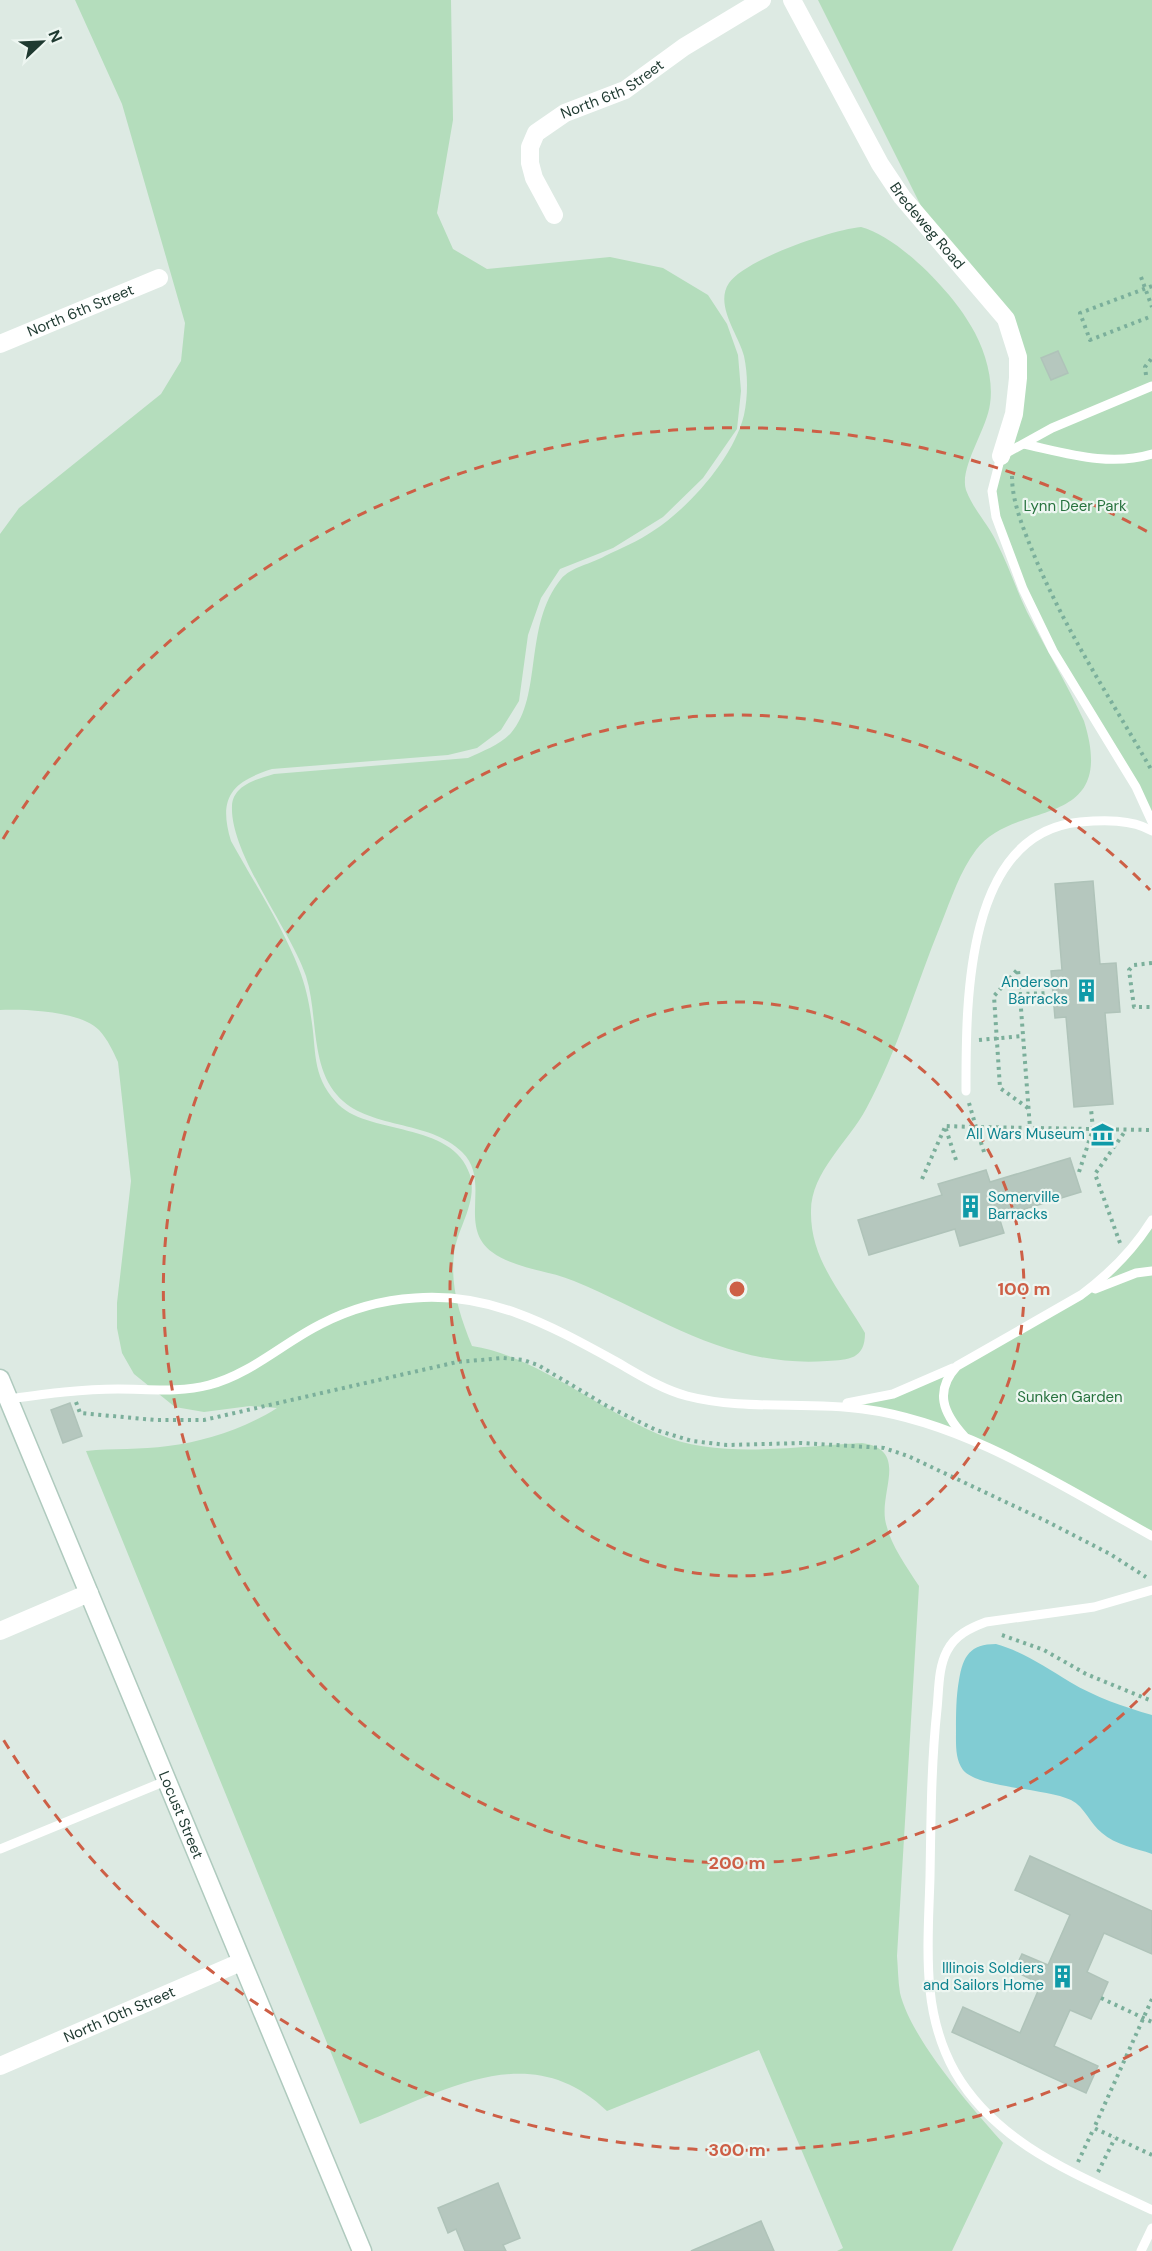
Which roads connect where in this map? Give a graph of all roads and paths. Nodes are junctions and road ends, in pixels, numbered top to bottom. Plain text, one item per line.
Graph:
1 (762, 0) edge
2 (792, 0) edge
3 (554, 215) dead end
4 (159, 278) dead end
5 (1141, 278) dead end
6 (1152, 286) edge
7 (1145, 289) junction
8 (1152, 308) edge
9 (1152, 316) edge
10 (0, 344) edge
11 (1152, 386) edge
12 (1024, 444) junction
13 (1152, 454) edge
14 (1001, 456) junction
15 (1012, 471) dead end
16 (1152, 771) edge
17 (1152, 822) edge
18 (1152, 831) edge
19 (1152, 963) edge
20 (1049, 993) dead end
21 (1020, 994) junction
22 (1152, 1007) edge
23 (1023, 1036) junction
24 (997, 1038) junction
25 (966, 1091) joint
26 (1028, 1108) junction
27 (1091, 1109) dead end
28 (945, 1126) junction
29 (976, 1127) junction
30 (1029, 1128) junction
31 (1093, 1129) junction
32 (1126, 1130) junction
33 (1152, 1130) edge
34 (985, 1155) dead end
35 (956, 1160) dead end
36 (1079, 1172) dead end
37 (922, 1179) dead end
38 (1152, 1220) edge
39 (1124, 1255) junction
40 (1152, 1271) edge
41 (1081, 1295) junction
42 (957, 1366) junction
43 (0, 1379) edge
44 (71, 1391) junction
45 (8, 1399) junction
46 (814, 1404) junction
47 (965, 1437) junction
48 (1152, 1536) edge
49 (1152, 1581) edge
50 (1152, 1590) edge
51 (89, 1593) junction
52 (970, 1628) junction
53 (0, 1631) edge
54 (1152, 1701) edge
55 (168, 1780) junction
56 (0, 1849) edge
57 (241, 1962) junction
58 (1101, 1998) dead end
59 (1152, 1999) edge
60 (1143, 2018) junction
61 (1152, 2022) edge
62 (0, 2066) edge
63 (1094, 2128) junction
64 (1115, 2138) junction
65 (1152, 2155) edge
66 (1073, 2171) junction
67 (1094, 2181) junction
68 (1152, 2210) edge
69 (1152, 2228) edge
70 (362, 2251) edge
71 (1142, 2251) edge

1 - 3 street, North 6th Street
2 - 14 street, Bredeweg Road
4 - 10 street, North 6th Street
5 - 7 path
6 - 7 path
7 - 8 path
7 - 9 path
11 - 12 lane
12 - 13 lane
12 - 14 lane
14 - 17 lane
15 - 16 path
18 - 25 lane
19 - 22 path
20 - 21 path
21 - 23 path
21 - 24 path
23 - 24 path
23 - 26 path
24 - 26 path
25 - 29 path
26 - 30 path
27 - 31 path
28 - 29 path
28 - 35 path
28 - 37 path
29 - 30 path
29 - 34 path
30 - 31 path
31 - 32 path
31 - 36 path
32 - 33 path
32 - 39 path
38 - 39 lane
39 - 41 lane
40 - 41 lane
41 - 42 lane
42 - 46 lane
42 - 47 lane
43 - 45 street, Locust Street
44 - 45 lane
44 - 46 lane
44 - 49 path
45 - 51 street, Locust Street
46 - 47 lane
47 - 48 lane
50 - 52 lane
51 - 53 street
51 - 55 street, Locust Street
52 - 54 path
52 - 66 lane
55 - 56 lane
55 - 57 street, Locust Street
57 - 62 street, North 10th Street
57 - 70 street, Locust Street
58 - 60 path
59 - 60 path
60 - 61 path
60 - 63 path
63 - 64 path
63 - 66 path
64 - 65 path
64 - 67 path
66 - 67 lane
67 - 68 lane
69 - 71 lane

